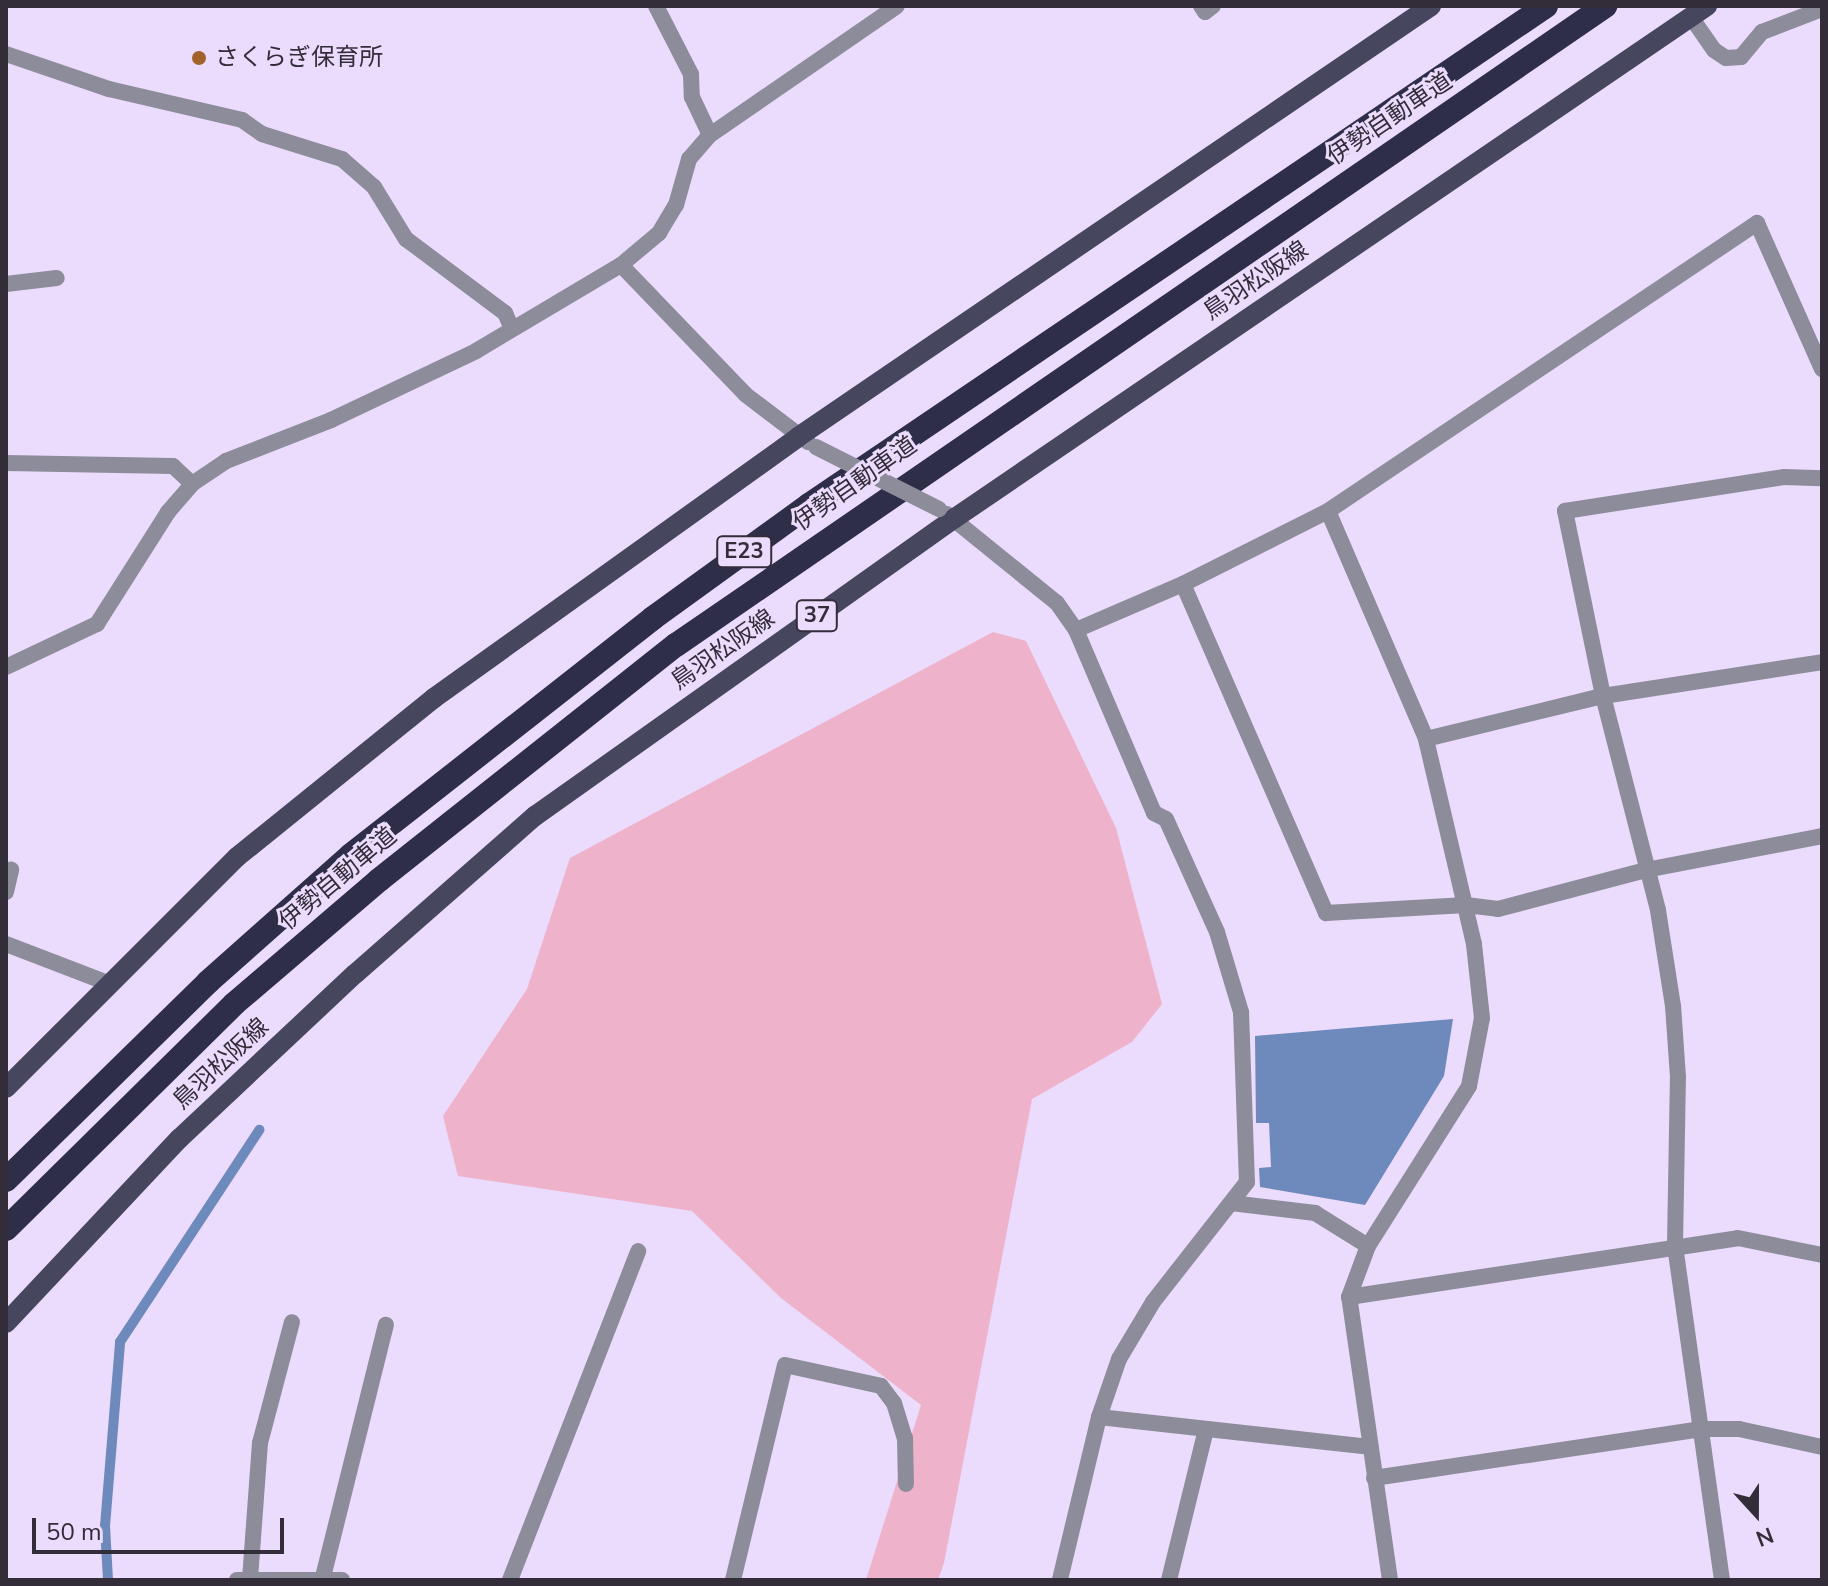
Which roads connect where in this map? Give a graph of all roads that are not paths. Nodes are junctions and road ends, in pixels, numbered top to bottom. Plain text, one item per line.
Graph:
1 (656, 6) edge
2 (897, 6) edge
3 (1201, 6) edge
4 (1213, 6) edge
5 (1431, 6) edge
6 (1546, 6) edge
7 (1605, 6) edge
8 (1822, 9) edge
9 (1699, 12) edge
10 (6, 54) edge
11 (710, 135) junction
12 (621, 265) junction
13 (57, 278) dead end
14 (6, 284) edge
15 (512, 329) junction
16 (1822, 369) edge
17 (807, 442) junction
18 (6, 463) edge
19 (1822, 478) edge
20 (192, 484) junction
21 (1328, 511) junction
22 (947, 514) junction
23 (1183, 584) junction
24 (1076, 630) junction
25 (1822, 662) edge
26 (6, 667) edge
27 (1603, 696) junction
28 (1426, 739) junction
29 (1822, 836) edge
30 (11, 870) dead end
31 (1646, 870) junction
32 (6, 892) edge
33 (1466, 905) junction
34 (6, 944) edge
35 (110, 984) junction
36 (6, 1088) edge
37 (6, 1180) edge
38 (1231, 1203) junction
39 (6, 1229) edge
40 (1675, 1245) junction
41 (1368, 1246) junction
42 (638, 1251) dead end
43 (1822, 1255) edge
44 (1349, 1297) junction
45 (292, 1322) dead end
46 (6, 1323) edge
47 (386, 1325) dead end
48 (1099, 1417) junction
49 (1206, 1429) junction
50 (1703, 1429) junction
51 (1369, 1447) junction
52 (1822, 1447) edge
53 (1374, 1478) junction
54 (906, 1484) dead end
55 (323, 1577) junction
56 (250, 1579) edge
57 (237, 1580) edge
58 (342, 1580) edge
59 (510, 1580) edge
60 (733, 1580) edge
61 (1060, 1580) edge
62 (1169, 1580) edge
63 (1390, 1580) edge
64 (1722, 1580) edge

1 - 11 street
2 - 11 street
3 - 4 street
5 - 17 main road
6 - 37 highway, 伊勢自動車道 / E23
7 - 39 highway, 伊勢自動車道 / E23
8 - 9 street
9 - 22 main road, 鳥羽松阪線 / 37
10 - 15 street
11 - 12 street
12 - 15 street
12 - 17 street
13 - 14 street
15 - 20 street
16 - 21 street
17 - 22 street, bridge
17 - 35 main road
18 - 20 street
19 - 27 street
20 - 26 street
21 - 23 street
21 - 28 street
22 - 24 street
22 - 46 main road, 鳥羽松阪線 / 37
23 - 24 street
23 - 33 street
24 - 38 street
25 - 27 street
27 - 28 street
27 - 31 street
28 - 33 street
29 - 31 street
30 - 32 street
31 - 33 street
31 - 40 street
33 - 41 street
34 - 35 street
35 - 36 main road
38 - 41 street
38 - 48 street
40 - 43 street
40 - 44 street
40 - 50 street
41 - 44 street
42 - 59 street
44 - 51 street
45 - 56 street
47 - 55 street
48 - 49 street
48 - 61 street
49 - 51 street
49 - 62 street
50 - 52 street
50 - 53 street
50 - 64 street
51 - 53 street
53 - 63 street
54 - 60 street
55 - 56 street
55 - 58 street
56 - 57 street

